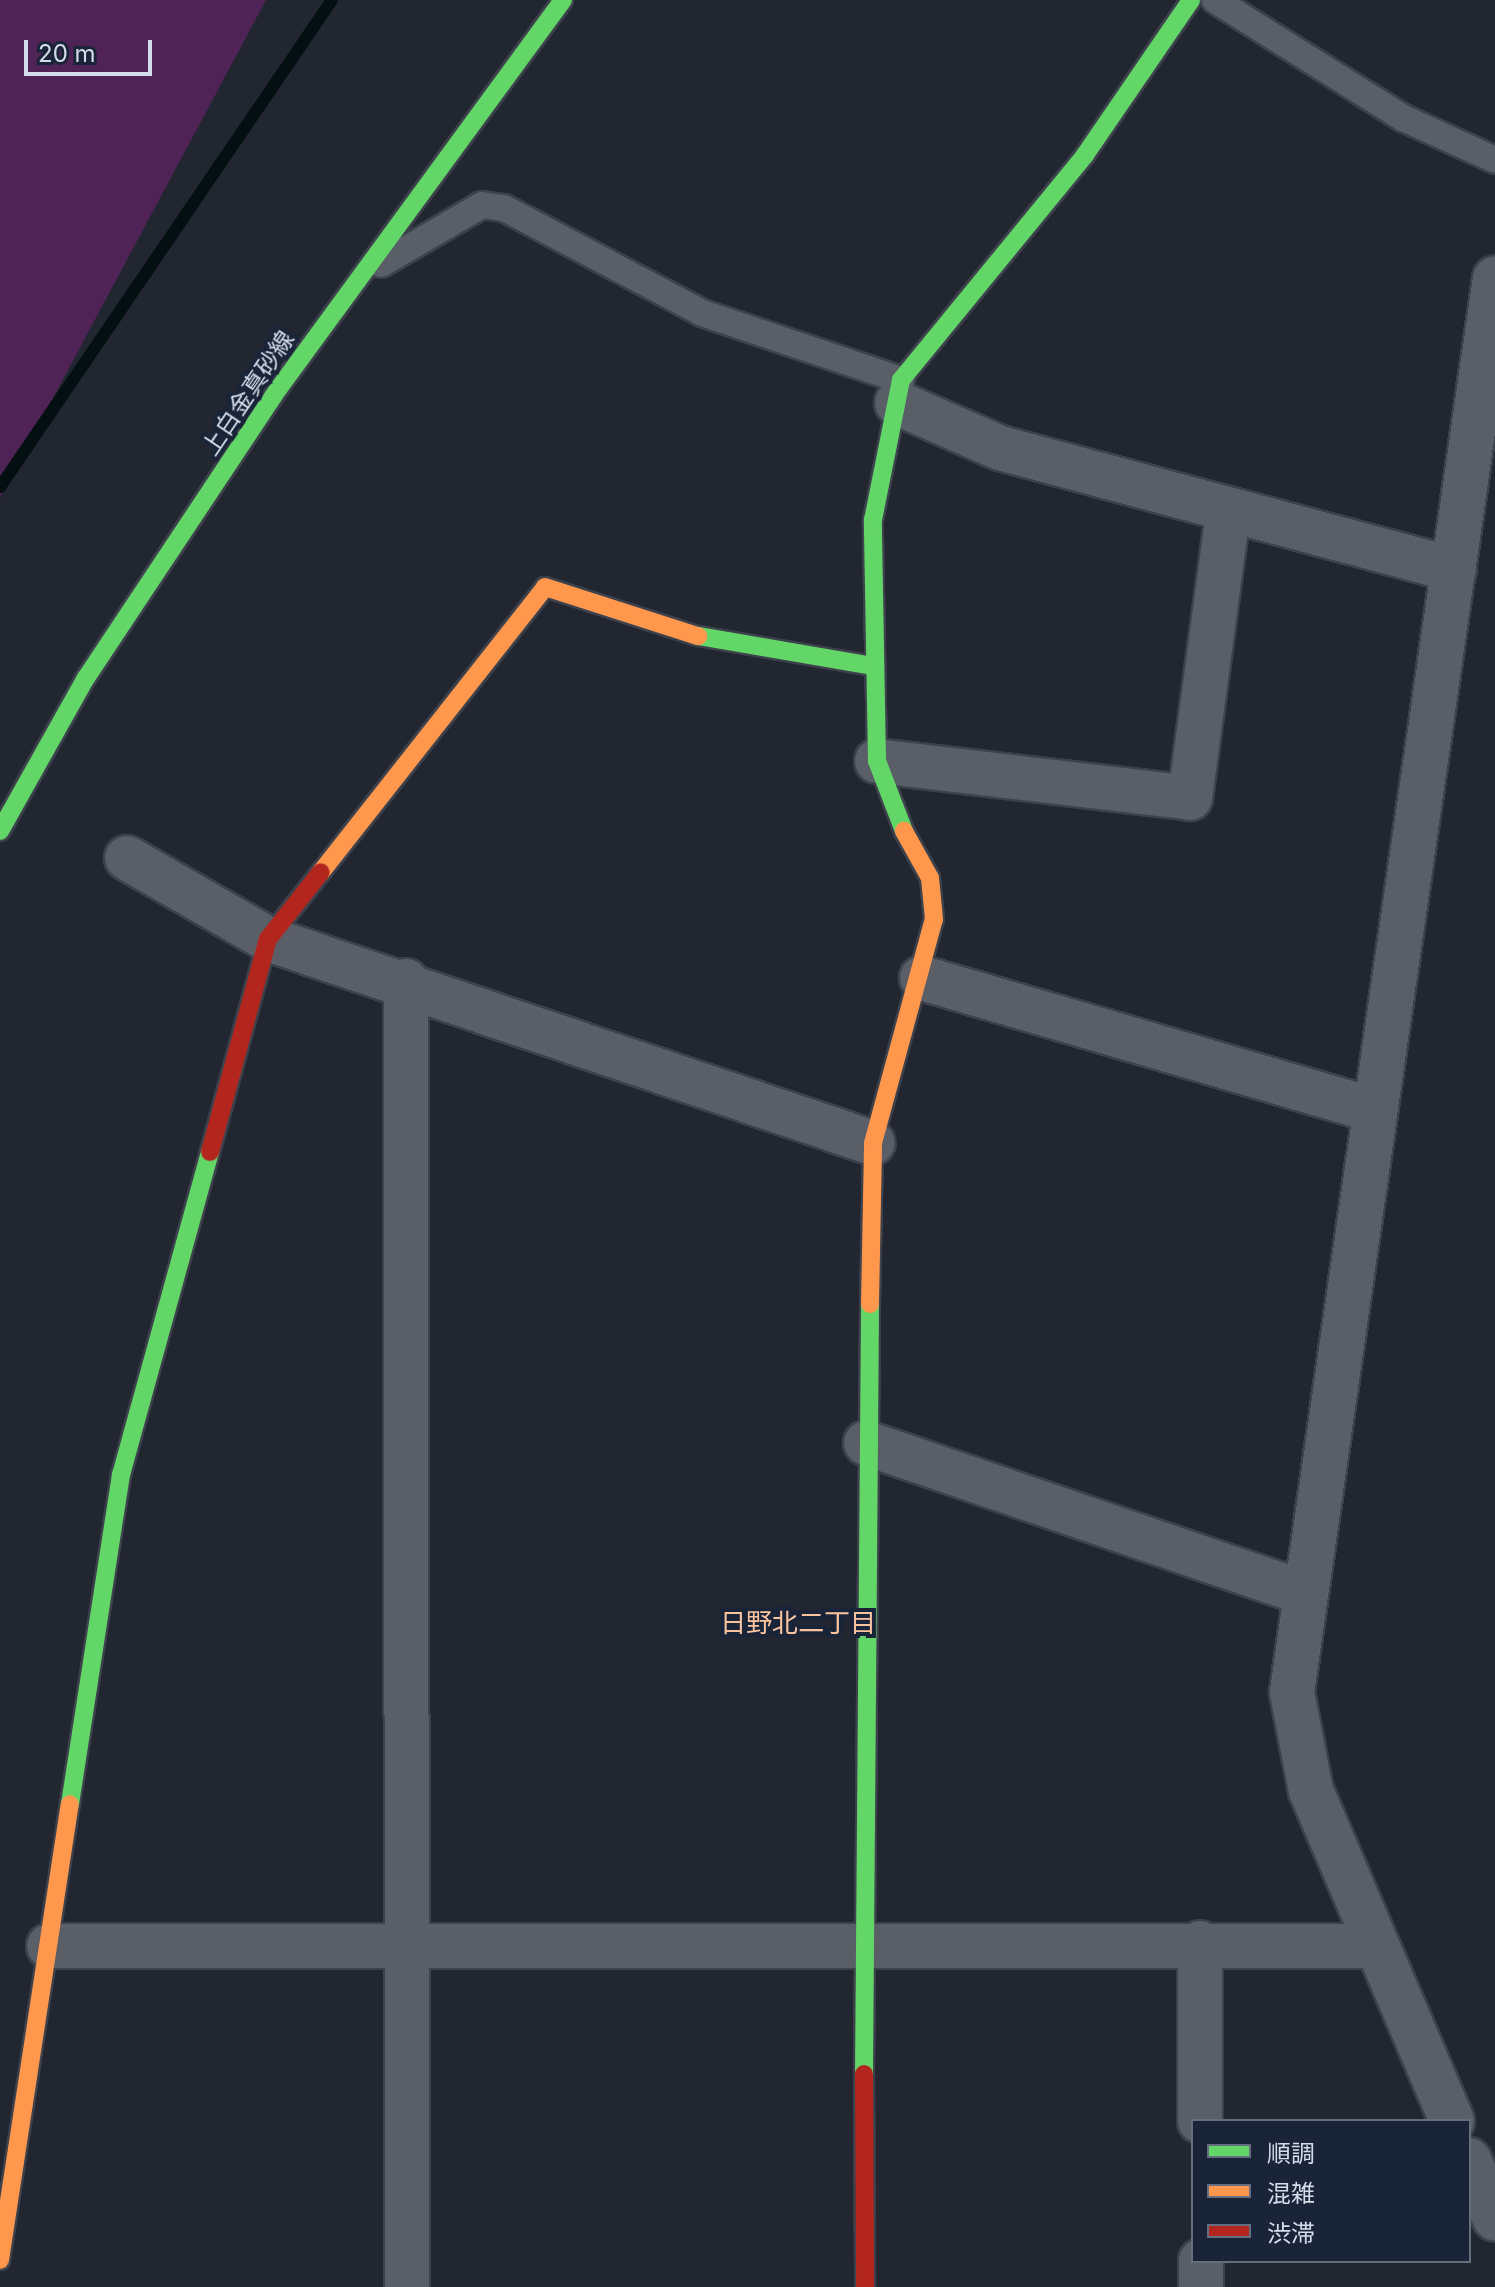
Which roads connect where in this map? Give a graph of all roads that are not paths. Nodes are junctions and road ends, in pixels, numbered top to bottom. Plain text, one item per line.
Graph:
1 (563, 0) edge
2 (1191, 0) edge
3 (1215, 0) edge
4 (1495, 160) edge
5 (1495, 278) edge
6 (353, 280) junction
7 (899, 392) junction
8 (1228, 514) junction
9 (1454, 570) junction
10 (873, 666) junction
11 (877, 761) junction
12 (0, 831) edge
13 (127, 858) dead end
14 (268, 939) junction
15 (922, 978) junction
16 (406, 981) junction
17 (1373, 1110) junction
18 (873, 1143) junction
19 (866, 1443) junction
20 (1303, 1593) junction
21 (405, 1943) junction
22 (1200, 1943) junction
23 (865, 1945) junction
24 (49, 1946) junction
25 (1376, 1946) junction
26 (1200, 2119) edge
27 (1451, 2119) edge
28 (1471, 2165) edge
29 (1495, 2219) edge
30 (0, 2260) edge
31 (1201, 2263) edge
32 (407, 2287) edge
33 (865, 2287) edge
34 (1201, 2287) edge

1 - 6 street, 上白金真砂線
2 - 7 street
3 - 4 lane
5 - 9 street
6 - 7 lane
6 - 12 street, 上白金真砂線
7 - 8 street
7 - 10 street
8 - 9 street
8 - 11 street
9 - 17 street
10 - 11 street
10 - 14 street
11 - 15 street
13 - 14 street
14 - 16 street
14 - 24 street
15 - 17 street
15 - 18 street
16 - 18 street
16 - 21 street
17 - 20 street
18 - 19 street
19 - 20 street
19 - 23 street
20 - 25 street
21 - 23 street
21 - 24 street
21 - 32 street
22 - 23 street
22 - 25 street
22 - 26 street
23 - 33 street
24 - 30 street
25 - 27 street
28 - 29 street
31 - 34 street

